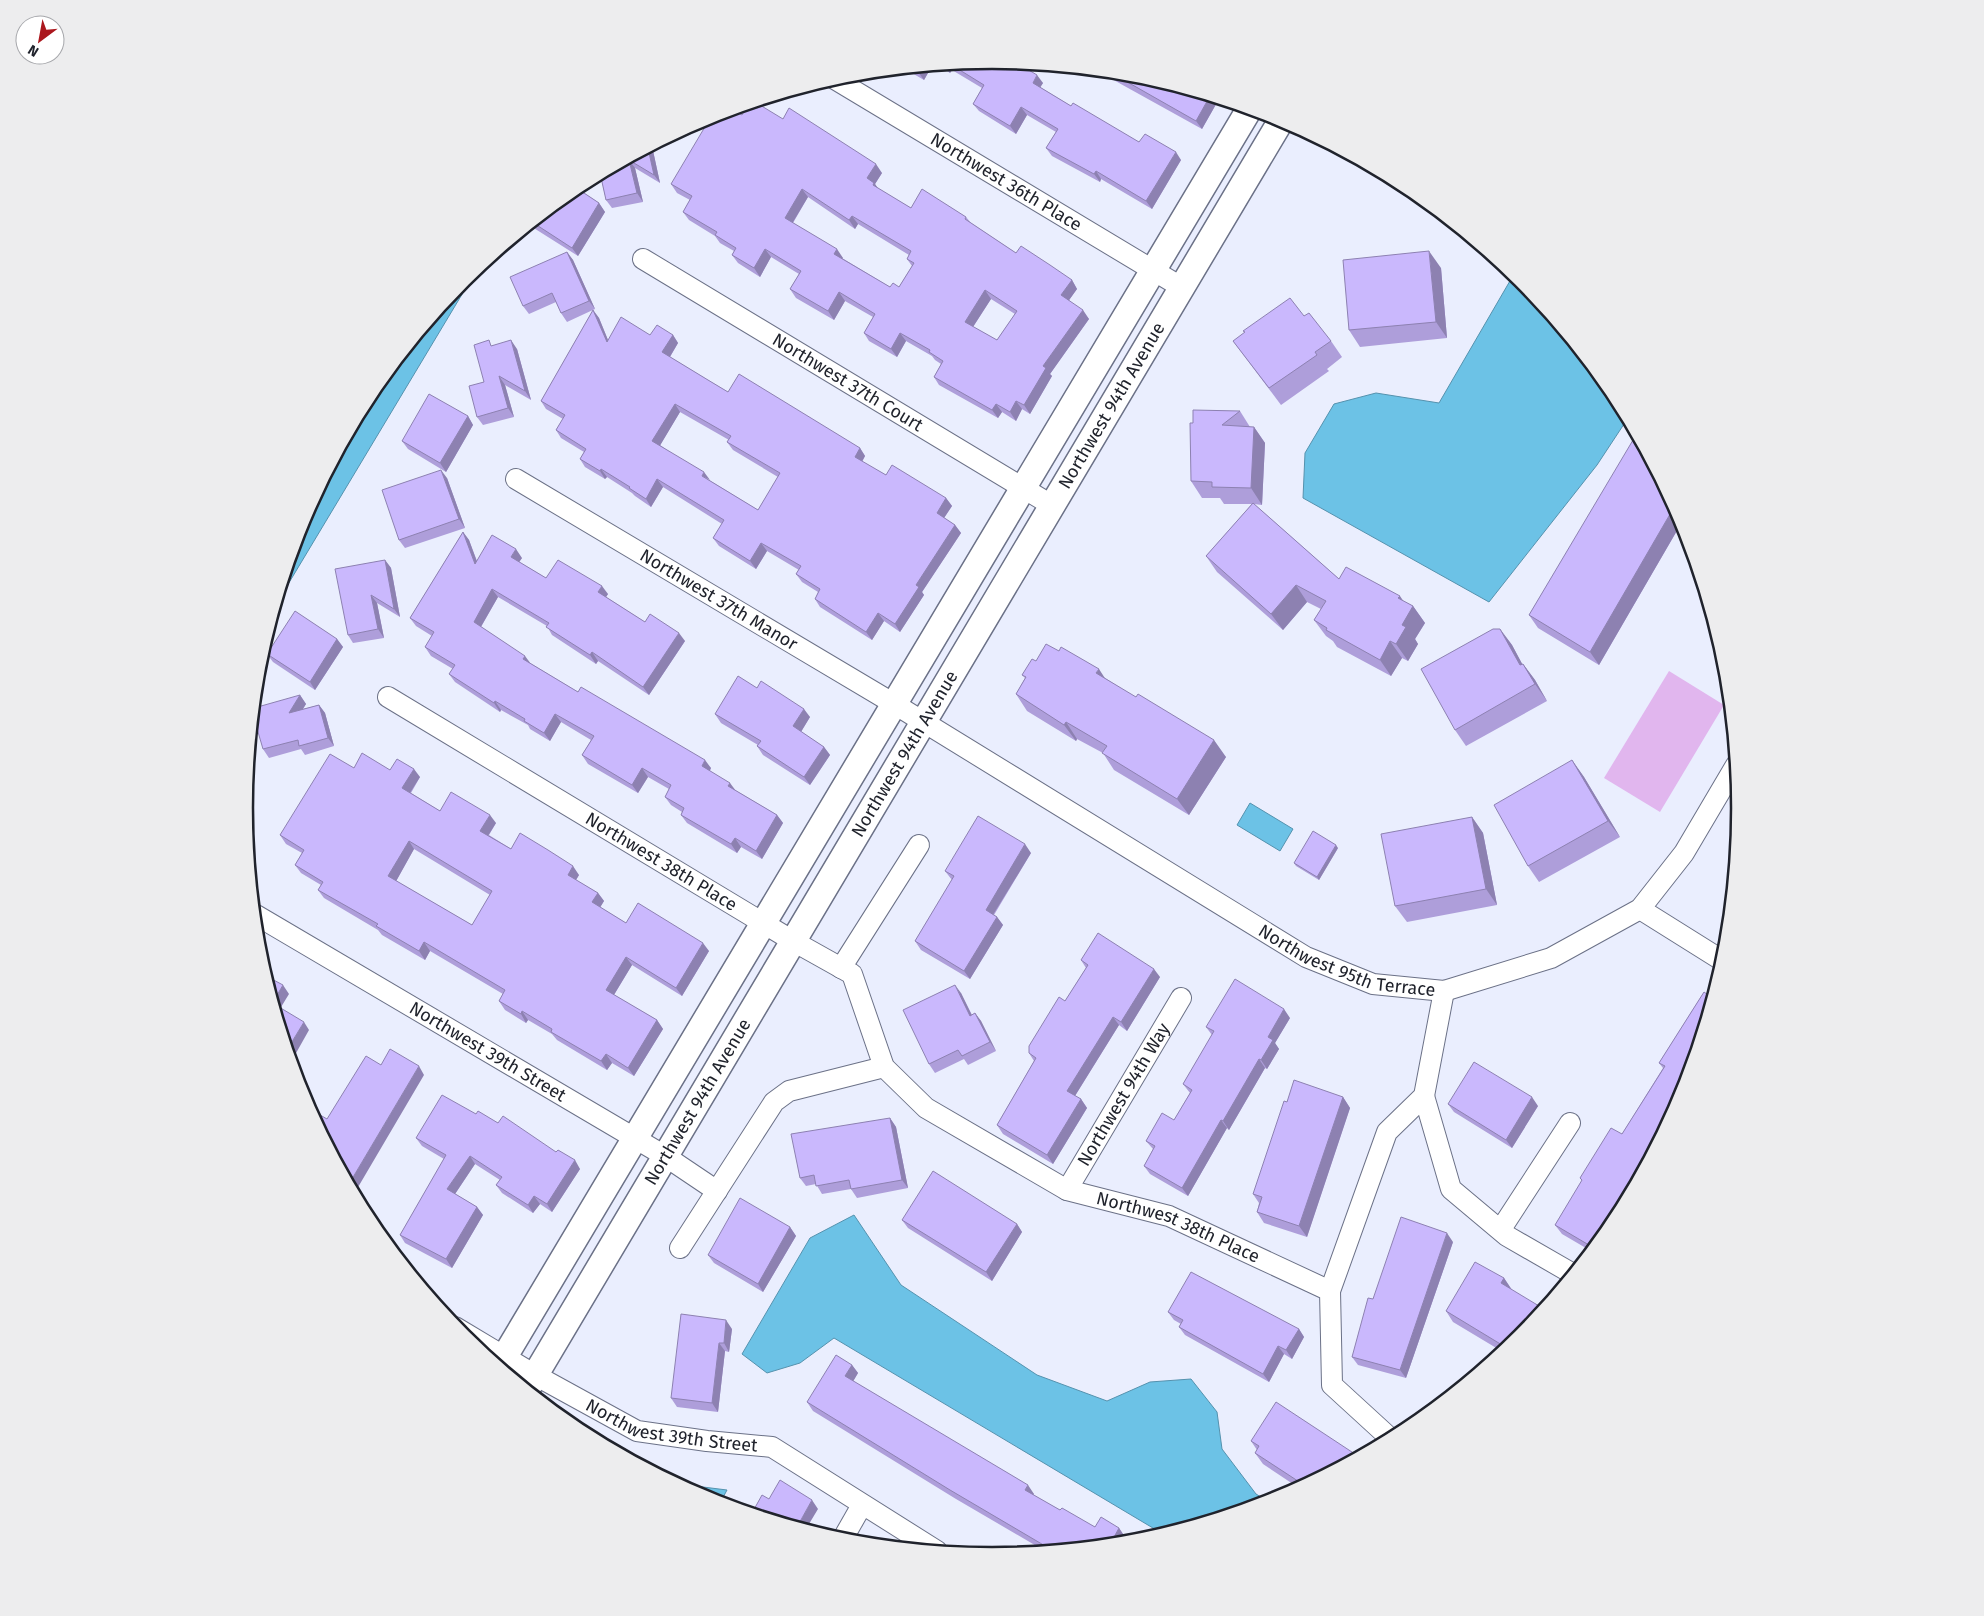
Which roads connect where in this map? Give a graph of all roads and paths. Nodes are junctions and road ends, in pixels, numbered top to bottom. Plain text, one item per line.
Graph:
1 (843, 84) edge
2 (1246, 114) edge
3 (1278, 126) edge
4 (643, 259) dead end
5 (1154, 270) junction
6 (1181, 287) junction
7 (516, 479) dead end
8 (1025, 490) junction
9 (1052, 506) junction
10 (388, 697) dead end
11 (896, 705) junction
12 (922, 722) junction
13 (1730, 775) edge
14 (919, 845) dead end
15 (1640, 909) junction
16 (261, 918) edge
17 (764, 922) junction
18 (793, 941) junction
19 (1716, 956) edge
20 (841, 968) junction
21 (1444, 991) junction
22 (1181, 998) dead end
23 (884, 1067) junction
24 (1424, 1096) junction
25 (1570, 1123) dead end
26 (634, 1137) junction
27 (665, 1156) junction
28 (1067, 1190) junction
29 (717, 1191) junction
30 (1501, 1229) junction
31 (680, 1248) dead end
32 (1568, 1271) edge
33 (1330, 1291) junction
34 (502, 1361) edge
35 (531, 1382) edge
36 (1385, 1434) edge
37 (862, 1505) junction
38 (846, 1533) edge
39 (926, 1544) edge

1 - 5 street, Northwest 36th Place
2 - 5 street, Northwest 94th Avenue
3 - 6 street, Northwest 94th Avenue
4 - 8 street, Northwest 37th Court
5 - 6 street, Northwest 36th Place
5 - 8 street, Northwest 94th Avenue
6 - 9 street, Northwest 94th Avenue
7 - 11 street, Northwest 37th Manor
8 - 9 street, Northwest 37th Court
8 - 11 street, Northwest 94th Avenue
9 - 12 street, Northwest 94th Avenue
10 - 17 street, Northwest 38th Place
11 - 12 street, Northwest 37th Manor
11 - 17 street, Northwest 94th Avenue
12 - 18 street, Northwest 94th Avenue
12 - 21 street, Northwest 95th Terrace
13 - 15 street, Northwest 95th Terrace
14 - 20 street
15 - 19 street
15 - 21 street, Northwest 95th Terrace
16 - 26 street, Northwest 39th Street
17 - 18 street, Northwest 38th Place
17 - 26 street, Northwest 94th Avenue
18 - 20 street, Northwest 38th Place
18 - 27 street, Northwest 94th Avenue
20 - 23 street, Northwest 38th Place
21 - 24 street
22 - 28 street, Northwest 94th Way
23 - 28 street, Northwest 38th Place
23 - 29 street
24 - 30 street
24 - 33 street
25 - 30 street
26 - 27 street, Northwest 39th Street
26 - 34 street, Northwest 94th Avenue
27 - 29 street, Northwest 39th Street
27 - 35 street, Northwest 94th Avenue
28 - 33 street, Northwest 38th Place
29 - 31 street
30 - 32 street
33 - 36 street
34 - 35 street, Northwest 39th Street
35 - 37 street, Northwest 39th Street
37 - 38 street
37 - 39 street, Northwest 39th Street

